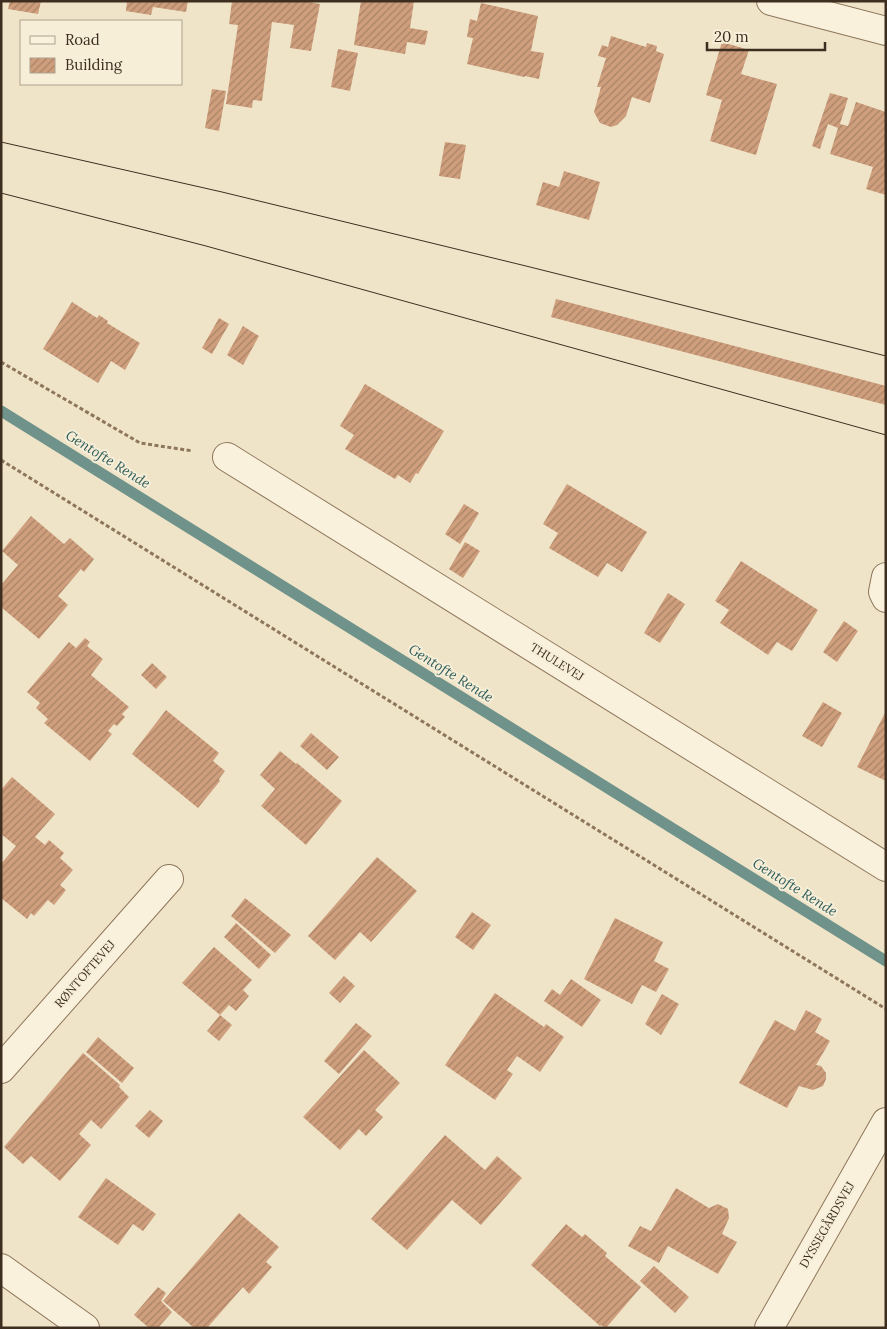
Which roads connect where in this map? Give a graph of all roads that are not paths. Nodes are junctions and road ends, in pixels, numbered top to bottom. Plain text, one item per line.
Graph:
1 (770, 1) edge
2 (886, 30) edge
3 (228, 457) road end
4 (886, 577) edge
5 (886, 598) edge
6 (886, 867) edge
7 (169, 879) dead end
8 (1, 1069) edge
9 (886, 1122) edge
10 (1, 1268) edge
11 (85, 1328) edge
12 (769, 1328) edge

1 - 2 street
3 - 6 street, THULEVEJ
4 - 5 street
7 - 8 street, RØNTOFTEVEJ
9 - 12 street, DYSSEGÅRDSVEJ
10 - 11 street

